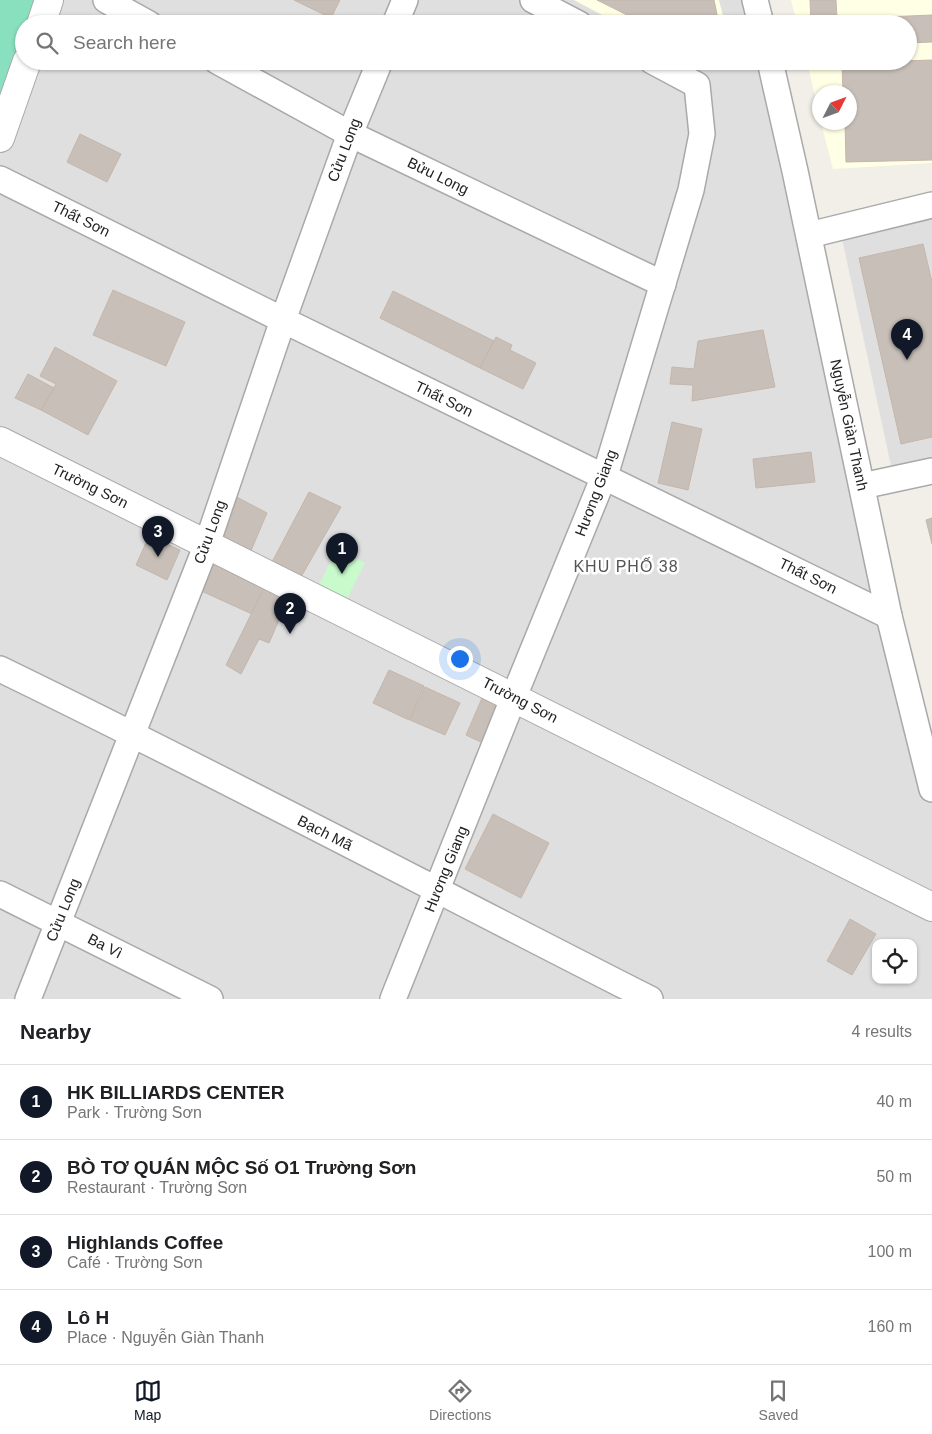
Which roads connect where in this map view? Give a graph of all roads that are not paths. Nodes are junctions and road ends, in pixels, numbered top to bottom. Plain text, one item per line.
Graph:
1 (49, 0) edge
2 (106, 0) edge
3 (405, 0) edge
4 (533, 0) edge
5 (755, 0) edge
6 (44, 15) edge
7 (133, 15) edge
8 (399, 15) edge
9 (562, 15) edge
10 (759, 15) edge
11 (24, 70) edge
12 (233, 70) edge
13 (376, 70) edge
14 (670, 70) edge
15 (772, 70) edge
16 (350, 134) junction
17 (0, 138) edge
18 (0, 179) edge
19 (931, 211) edge
20 (809, 235) junction
21 (663, 284) junction
22 (283, 320) junction
23 (0, 441) edge
24 (932, 471) edge
25 (604, 476) junction
26 (862, 486) junction
27 (207, 544) junction
28 (889, 616) junction
29 (0, 669) edge
30 (514, 697) junction
31 (133, 734) junction
32 (929, 763) edge
33 (932, 789) edge
34 (437, 892) junction
35 (0, 894) edge
36 (932, 907) edge
37 (59, 922) junction
38 (28, 999) edge
39 (210, 999) edge
40 (394, 999) edge
41 (650, 999) edge

1 - 6 street
2 - 7 street
3 - 8 street
4 - 9 street
5 - 10 street
11 - 17 street
12 - 16 street, Bửu Long
13 - 16 street, Cửu Long
14 - 21 street, Hương Giang
15 - 20 street, Nguyễn Giàn Thanh
16 - 21 street, Bửu Long
16 - 22 street, Cửu Long
18 - 22 street, Thất Sơn
19 - 20 street
20 - 26 street, Nguyễn Giàn Thanh
21 - 25 street, Hương Giang
22 - 25 street, Thất Sơn
22 - 27 street, Cửu Long
23 - 27 street, Trường Sơn
24 - 26 street
25 - 28 street, Thất Sơn
25 - 30 street, Hương Giang
26 - 28 street, Nguyễn Giàn Thanh
27 - 30 street, Trường Sơn
27 - 31 street, Cửu Long
28 - 32 street, Nguyễn Giàn Thanh
29 - 31 street, Bạch Mã
30 - 34 street, Hương Giang
30 - 36 street, Trường Sơn
31 - 34 street, Bạch Mã
31 - 37 street, Cửu Long
32 - 33 street, Nguyễn Giàn Thanh
34 - 40 street, Hương Giang
34 - 41 street, Bạch Mã
35 - 37 street, Ba Vì
37 - 38 street, Cửu Long
37 - 39 street, Ba Vì

